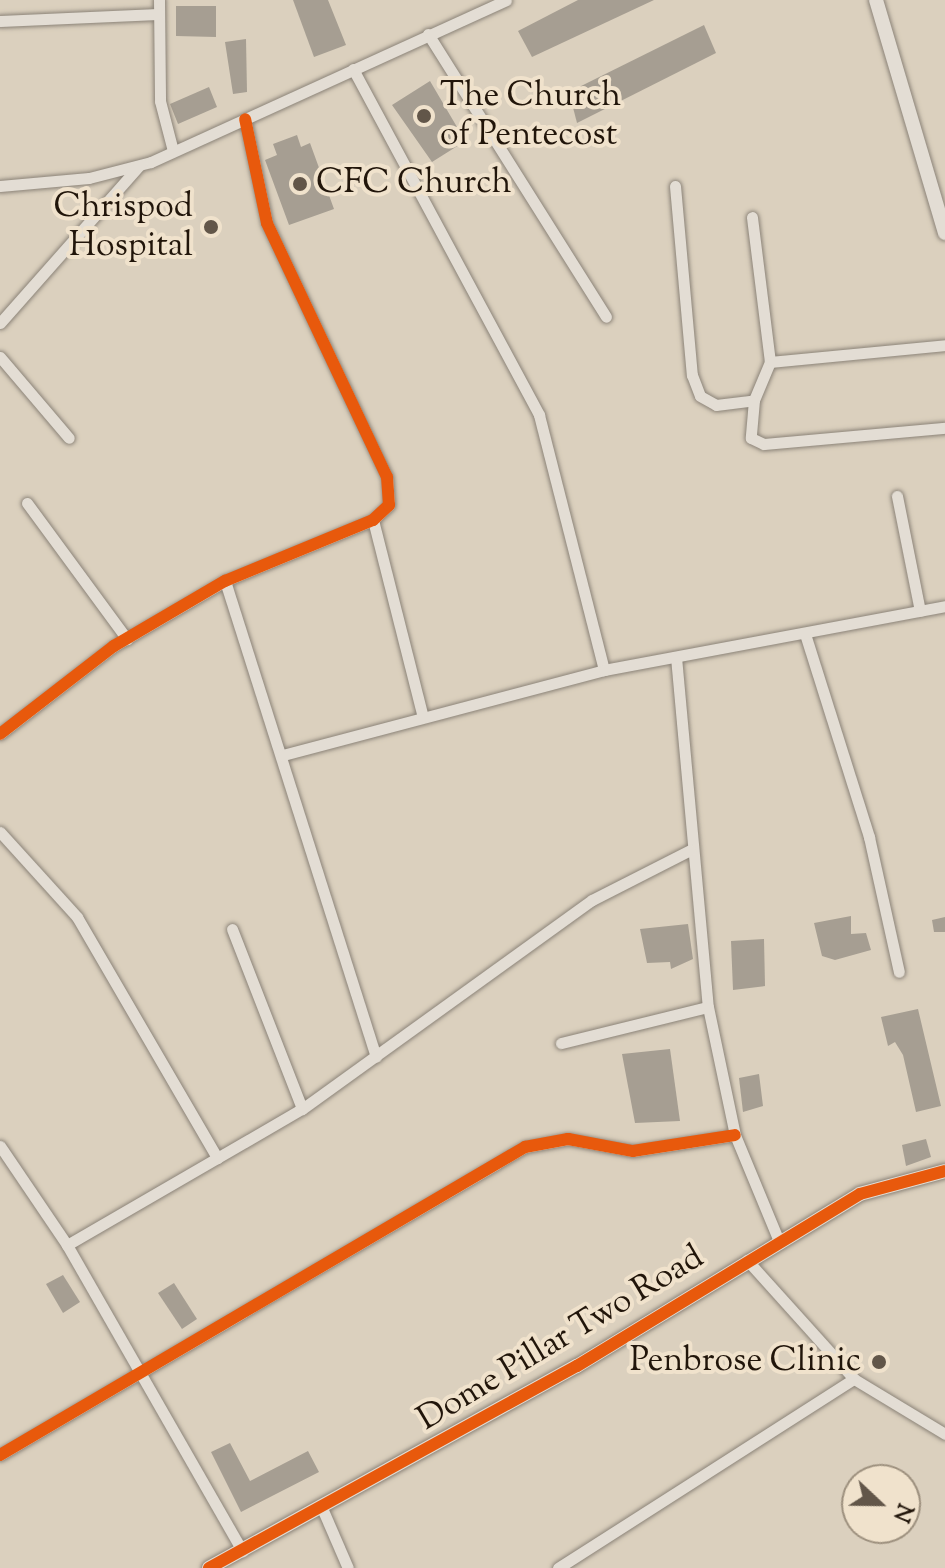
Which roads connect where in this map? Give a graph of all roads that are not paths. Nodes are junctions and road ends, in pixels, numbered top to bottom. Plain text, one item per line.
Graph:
1 (159, 0) edge
2 (506, 0) edge
3 (876, 0) edge
4 (158, 14) junction
5 (0, 21) edge
6 (428, 34) junction
7 (353, 69) junction
8 (245, 119) junction
9 (173, 151) junction
10 (139, 166) junction
11 (0, 186) edge
12 (675, 186) dead end
13 (752, 217) dead end
14 (945, 233) edge
15 (606, 317) dead end
16 (0, 323) edge
17 (945, 345) edge
18 (0, 357) edge
19 (770, 362) junction
20 (754, 400) junction
21 (945, 428) edge
22 (69, 438) dead end
23 (897, 496) dead end
24 (27, 503) dead end
25 (373, 520) junction
26 (225, 581) junction
27 (945, 606) edge
28 (920, 611) junction
29 (806, 637) junction
30 (127, 639) junction
31 (676, 657) junction
32 (604, 670) junction
33 (422, 714) junction
34 (0, 734) edge
35 (283, 755) junction
36 (0, 832) edge
37 (690, 850) junction
38 (232, 929) dead end
39 (899, 972) dead end
40 (708, 1007) junction
41 (561, 1043) dead end
42 (376, 1057) junction
43 (302, 1109) junction
44 (735, 1135) junction
45 (0, 1146) edge
46 (217, 1158) junction
47 (945, 1171) edge
48 (779, 1241) junction
49 (67, 1245) junction
50 (747, 1260) junction
51 (141, 1376) junction
52 (854, 1379) junction
53 (945, 1434) edge
54 (0, 1455) edge
55 (322, 1508) junction
56 (242, 1551) junction
57 (209, 1568) edge
58 (348, 1568) edge
59 (558, 1568) edge

1 - 4 street
2 - 6 street
3 - 14 street
4 - 5 street
4 - 9 street
6 - 7 street
6 - 15 street
7 - 8 street
7 - 32 street
8 - 9 street
8 - 25 street
9 - 10 street
10 - 11 street
10 - 16 street
12 - 20 street
13 - 19 street
17 - 19 street
18 - 22 street
19 - 20 street
20 - 21 street
23 - 28 street
24 - 30 street
25 - 26 street
25 - 33 street
26 - 30 street
26 - 35 street
27 - 28 street
28 - 29 street
29 - 31 street
29 - 39 street
30 - 34 street
31 - 32 street
31 - 37 street
32 - 33 street
33 - 35 street
35 - 42 street
36 - 46 street
37 - 40 street
37 - 42 street
38 - 43 street
40 - 41 street
40 - 44 street
42 - 43 street
43 - 46 street
44 - 48 street
44 - 51 street
45 - 49 street
46 - 49 street
47 - 48 street, Dome Pillar Two Road
48 - 50 street, Dome Pillar Two Road
49 - 51 street
50 - 52 street
50 - 55 street, Dome Pillar Two Road
51 - 54 street
51 - 56 street
52 - 53 street
52 - 59 street
55 - 56 street, Dome Pillar Two Road
55 - 58 street
56 - 57 street, Dome Pillar Two Road

